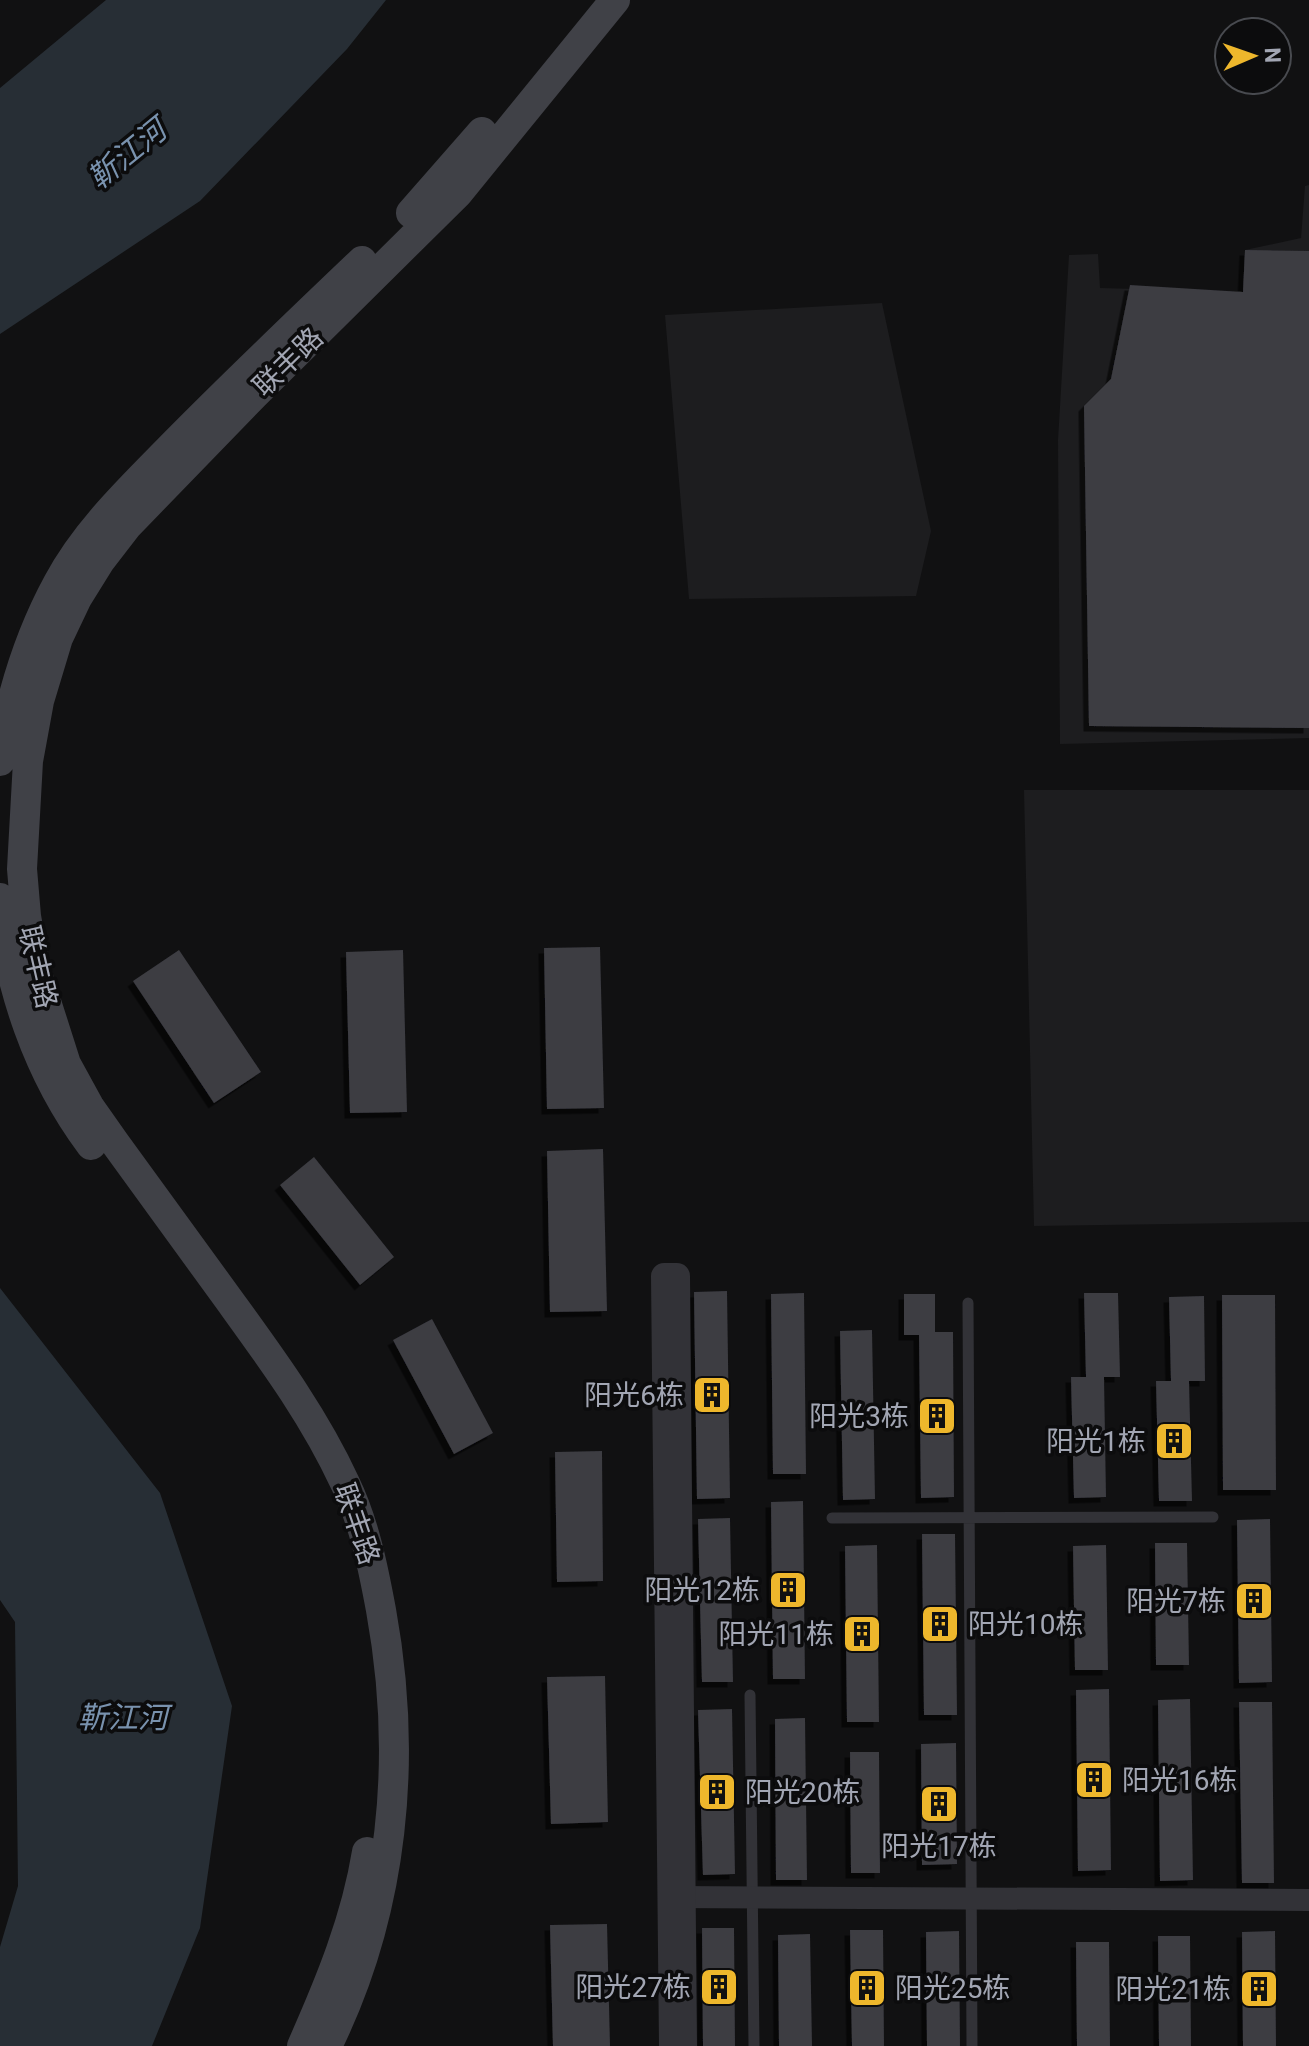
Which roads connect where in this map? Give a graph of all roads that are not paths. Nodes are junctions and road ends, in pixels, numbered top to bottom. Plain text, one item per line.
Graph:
1 (589, 0) edge
2 (615, 0) edge
3 (0, 761) edge
4 (0, 898) edge
5 (968, 1303) dead end
6 (1213, 1517) dead end
7 (832, 1518) dead end
8 (969, 1518) junction
9 (750, 1695) dead end
10 (676, 1897) junction
11 (752, 1898) junction
12 (971, 1899) junction
13 (1309, 1900) edge
14 (302, 2046) edge
15 (327, 2046) edge
16 (672, 2046) edge
17 (684, 2046) edge
18 (754, 2046) edge
19 (972, 2046) edge

1 - 3 main road, 联丰路
2 - 15 main road, 联丰路
4 - 14 main road, 联丰路
5 - 8 lane
6 - 8 lane
7 - 8 lane
8 - 12 lane
9 - 11 lane
10 - 10 street
10 - 11 street
10 - 16 street
10 - 17 street
11 - 12 street
11 - 18 lane
12 - 13 street
12 - 19 lane

